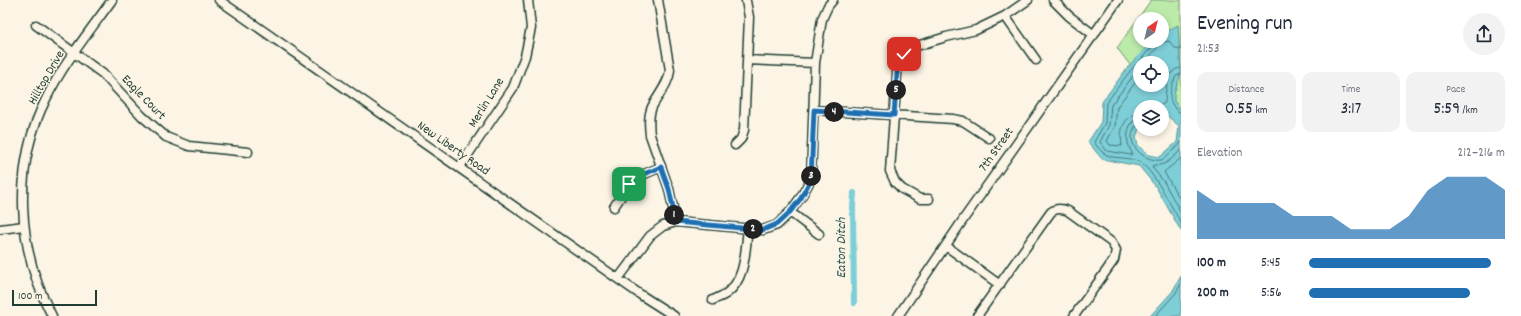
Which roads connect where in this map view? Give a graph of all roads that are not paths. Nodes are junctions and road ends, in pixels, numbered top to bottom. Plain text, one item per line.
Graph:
1 (112, 0) edge
2 (219, 0) edge
3 (528, 0) edge
4 (658, 0) edge
5 (833, 0) edge
6 (1028, 0) edge
7 (1053, 0) edge
8 (1118, 0) edge
9 (746, 1) dead end
10 (1005, 16) junction
11 (36, 25) dead end
12 (1094, 35) junction
13 (75, 53) junction
14 (747, 60) junction
15 (1036, 60) dead end
16 (815, 63) junction
17 (814, 110) junction
18 (894, 115) junction
19 (989, 138) dead end
20 (735, 145) dead end
21 (248, 152) dead end
22 (661, 167) junction
23 (459, 168) junction
24 (929, 199) dead end
25 (614, 207) dead end
26 (790, 212) junction
27 (676, 222) junction
28 (24, 226) junction
29 (0, 229) edge
30 (748, 229) junction
31 (819, 234) dead end
32 (946, 246) junction
33 (618, 279) junction
34 (1000, 285) junction
35 (713, 300) dead end
36 (52, 316) edge
37 (674, 316) edge
38 (898, 316) edge
39 (977, 316) edge
40 (1074, 316) edge

1 - 13 street, Hilltop Drive
2 - 23 street, New Liberty Road
3 - 23 street, Merlin Lane
4 - 22 street
5 - 16 street
6 - 10 street
7 - 12 street
8 - 12 street, 7th Street
9 - 14 street
10 - 15 street
10 - 18 street
11 - 13 street, Eagle Court
12 - 32 street, 7th Street
13 - 21 street, Eagle Court
13 - 28 street, Hilltop Drive
14 - 16 street
14 - 20 street
16 - 17 street
17 - 18 street
17 - 26 street
18 - 19 street
18 - 24 street
22 - 25 street
22 - 27 street
23 - 33 street, New Liberty Road
26 - 30 street
26 - 31 street
27 - 30 street
27 - 33 street
28 - 29 street
28 - 36 street, Hilltop Drive
30 - 35 street
32 - 34 street
32 - 38 street, 7th Street
33 - 37 street, New Liberty Road
34 - 39 street
34 - 40 street

